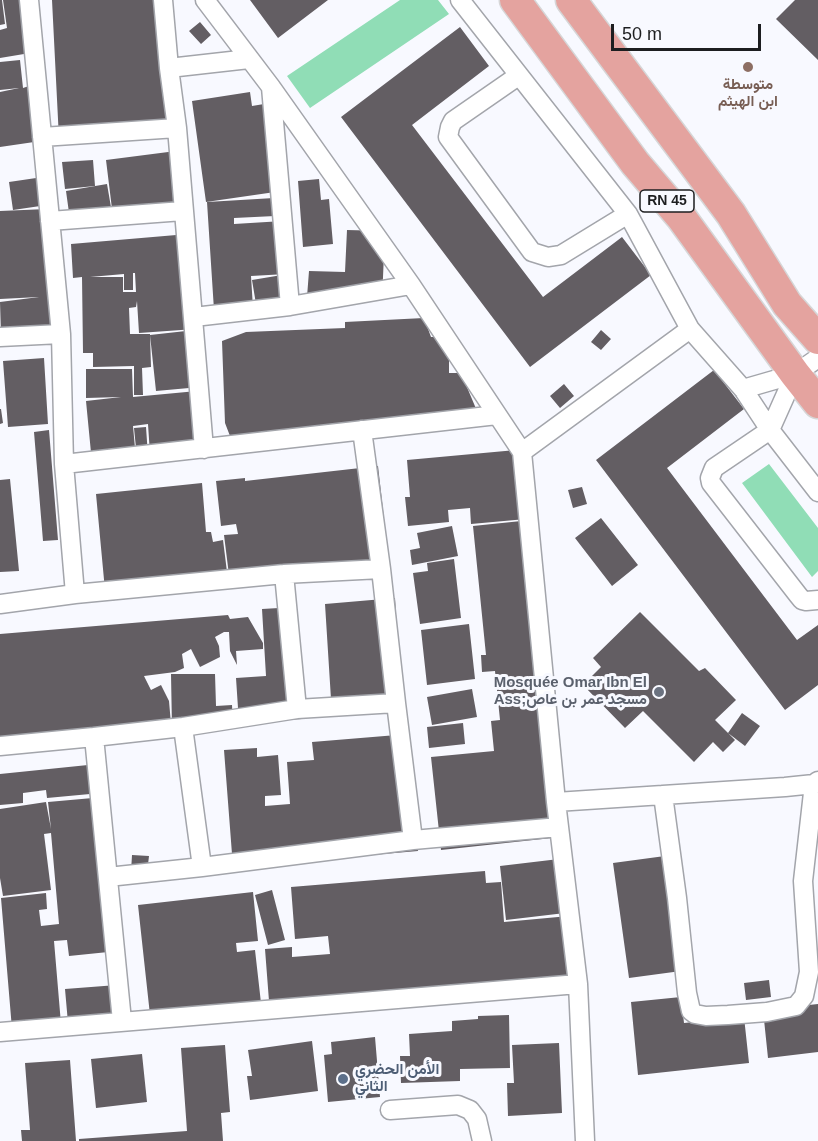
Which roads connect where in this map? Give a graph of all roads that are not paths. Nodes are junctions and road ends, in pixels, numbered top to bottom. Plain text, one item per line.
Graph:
1 (29, 0) edge
2 (163, 0) edge
3 (205, 0) edge
4 (460, 0) edge
5 (515, 0) edge
6 (571, 0) edge
7 (249, 59) junction
8 (169, 68) junction
9 (518, 76) junction
10 (271, 87) junction
11 (177, 128) junction
12 (42, 137) junction
13 (183, 211) junction
14 (628, 214) junction
15 (50, 221) junction
16 (411, 285) junction
17 (788, 304) junction
18 (290, 306) junction
19 (818, 309) edge
20 (194, 317) junction
21 (690, 329) junction
22 (61, 334) junction
23 (0, 337) edge
24 (818, 339) edge
25 (807, 366) edge
26 (743, 389) junction
27 (818, 403) edge
28 (497, 415) junction
29 (362, 430) junction
30 (770, 430) junction
31 (204, 449) junction
32 (522, 452) junction
33 (64, 464) junction
34 (818, 492) edge
35 (381, 569) junction
36 (284, 574) junction
37 (75, 594) junction
38 (818, 600) edge
39 (0, 604) edge
40 (396, 703) junction
41 (297, 710) junction
42 (183, 727) junction
43 (94, 737) junction
44 (0, 746) edge
45 (816, 782) edge
46 (663, 795) junction
47 (556, 802) junction
48 (559, 827) junction
49 (413, 840) junction
50 (202, 867) junction
51 (108, 877) junction
52 (578, 984) junction
53 (122, 1021) junction
54 (0, 1032) edge
55 (390, 1110) dead end
56 (482, 1141) edge
57 (585, 1141) edge

1 - 12 street
2 - 8 street
3 - 7 street
4 - 9 street
5 - 25 main road, RN 45
6 - 17 main road, RN 45
7 - 8 street
7 - 10 street
8 - 11 street
9 - 14 street
9 - 14 street
10 - 16 street
10 - 18 street
11 - 12 street
11 - 13 street
12 - 15 street
13 - 15 street
13 - 20 street
14 - 21 street
15 - 22 street
16 - 18 street
16 - 28 street
17 - 19 main road
17 - 24 main road, RN 45
18 - 20 street
20 - 31 street
21 - 26 street
21 - 32 street
22 - 23 street
22 - 33 street
25 - 26 street
25 - 27 main road, RN 45
25 - 30 street
26 - 30 street
28 - 29 street
28 - 32 street
29 - 31 street
29 - 35 street
30 - 34 street
30 - 38 street
31 - 33 street
32 - 47 street
33 - 37 street
35 - 36 street
35 - 40 street
36 - 37 street
36 - 41 street
37 - 39 street
40 - 41 street
40 - 49 street
41 - 42 street
42 - 43 street
42 - 50 street
43 - 44 street
43 - 51 street
45 - 46 street
45 - 46 street
46 - 47 street
47 - 48 street
48 - 49 street
48 - 52 street
49 - 50 street
50 - 51 street
51 - 53 street
52 - 53 street
52 - 57 street
53 - 54 street
55 - 56 street

